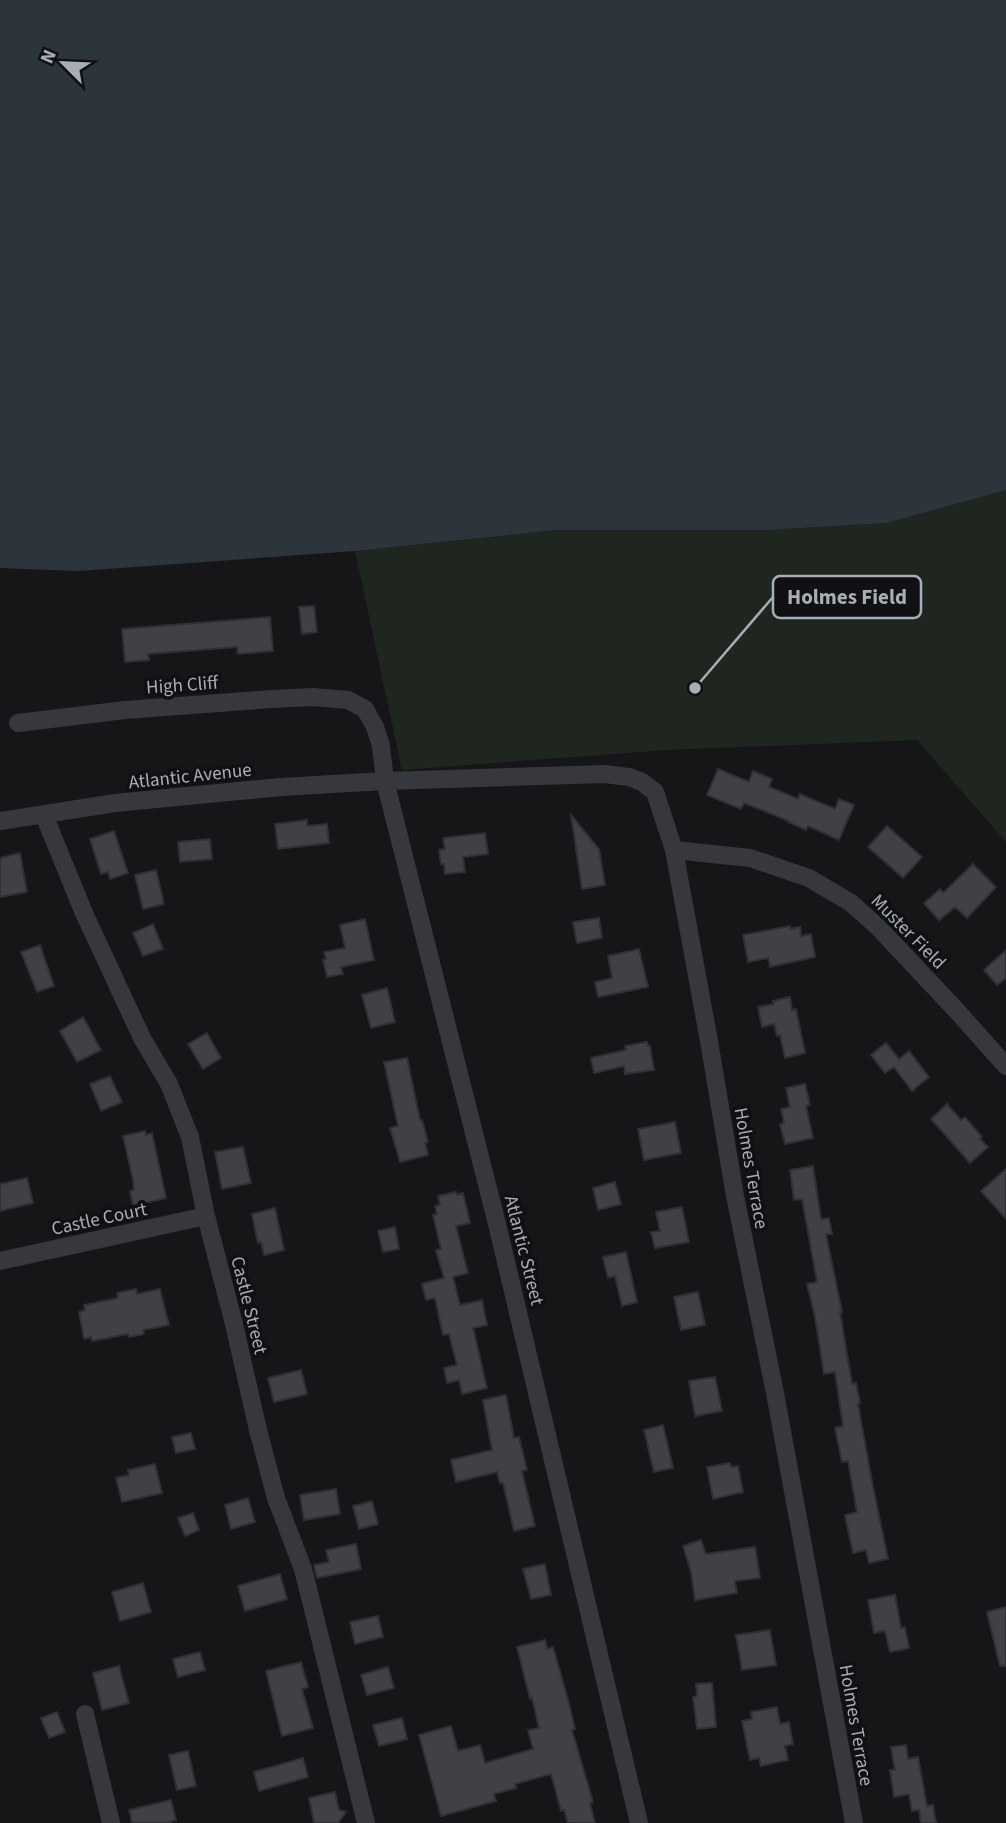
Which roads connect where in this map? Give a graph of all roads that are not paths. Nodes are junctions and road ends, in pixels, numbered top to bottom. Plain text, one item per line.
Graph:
1 (348, 700) joint
2 (19, 723) dead end
3 (385, 781) junction
4 (44, 815) junction
5 (0, 821) edge
6 (674, 850) junction
7 (1006, 1066) edge
8 (206, 1216) junction
9 (0, 1261) edge
10 (85, 1714) dead end
11 (111, 1823) edge
12 (366, 1823) edge
13 (639, 1823) edge
14 (854, 1823) edge

1 - 2 street, High Cliff
1 - 3 street, Atlantic Street
3 - 4 street, Atlantic Avenue
3 - 6 street, Holmes Terrace
3 - 13 street, Atlantic Street
4 - 5 street, Atlantic Avenue
4 - 8 street, Castle Street
6 - 7 street, Muster Field
6 - 14 street, Holmes Terrace
8 - 9 street, Castle Court
8 - 12 street, Castle Street
10 - 11 street

